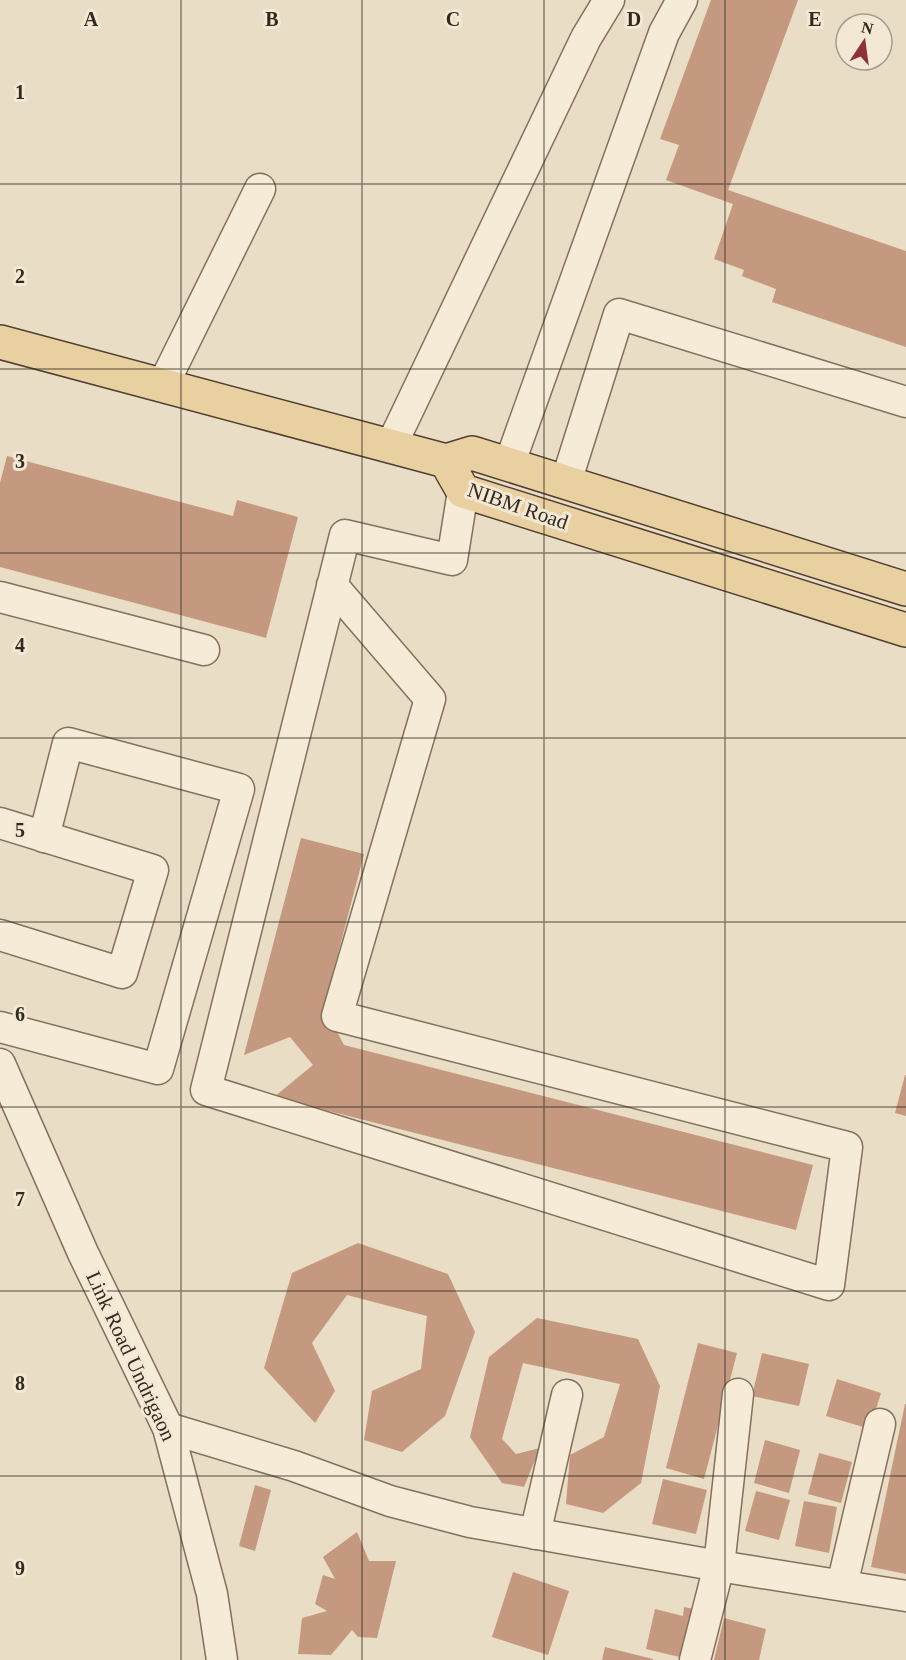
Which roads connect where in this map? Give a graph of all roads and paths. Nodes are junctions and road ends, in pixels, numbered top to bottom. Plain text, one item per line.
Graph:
1 (609, 0) edge
2 (682, 0) edge
3 (260, 189) dead end
4 (0, 342) edge
5 (163, 385) junction
6 (906, 402) edge
7 (391, 446) junction
8 (446, 461) junction
9 (509, 465) junction
10 (566, 483) junction
11 (463, 491) junction
12 (332, 585) junction
13 (906, 589) edge
14 (0, 597) edge
15 (906, 630) edge
16 (204, 650) dead end
17 (0, 823) edge
18 (44, 837) junction
19 (0, 935) edge
20 (0, 1027) edge
21 (0, 1064) edge
22 (738, 1394) dead end
23 (567, 1395) dead end
24 (880, 1424) dead end
25 (168, 1428) junction
26 (535, 1534) junction
27 (719, 1566) junction
28 (842, 1585) junction
29 (906, 1596) edge
30 (222, 1660) edge
31 (695, 1660) edge

1 - 7 street
2 - 9 street
3 - 5 street
4 - 5 main road, NIBM Road
5 - 7 main road, NIBM Road
6 - 10 street
7 - 8 main road, NIBM Road
8 - 9 main road
8 - 11 main road, NIBM Road
9 - 10 main road
10 - 13 main road
11 - 12 street
11 - 15 main road, NIBM Road
12 - 12 street
14 - 16 street
17 - 18 street
18 - 19 street
18 - 20 street
21 - 25 street, Link Road Undrigaon
22 - 27 street
23 - 26 street
24 - 28 street
25 - 26 street
25 - 30 street, Link Road Undrigaon
26 - 27 street
27 - 28 street
27 - 31 street
28 - 29 street

